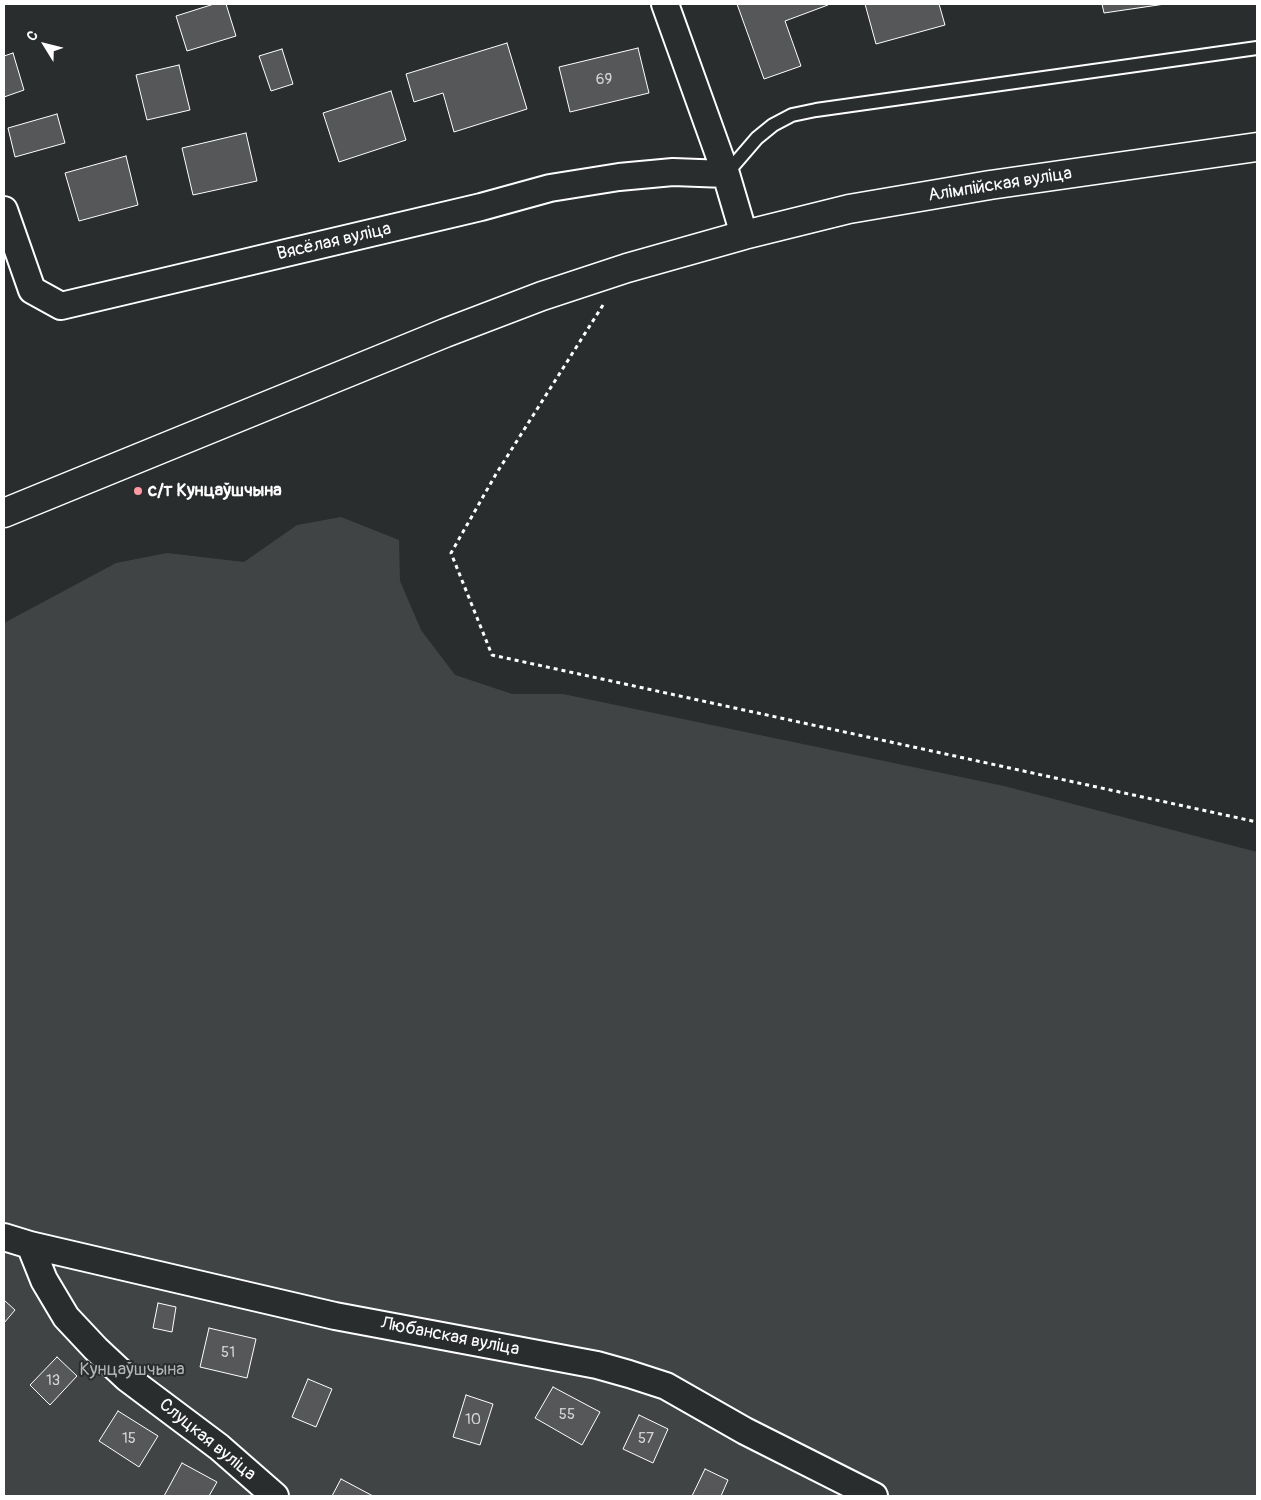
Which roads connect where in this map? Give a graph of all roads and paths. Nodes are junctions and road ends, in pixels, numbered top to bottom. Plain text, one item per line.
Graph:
1 (665, 4) edge
2 (1257, 48) edge
3 (1257, 147) edge
4 (726, 174) junction
5 (4, 210) edge
6 (744, 235) junction
7 (627, 268) junction
8 (4, 513) edge
9 (1257, 822) edge
10 (4, 1237) edge
11 (30, 1245) junction
12 (275, 1496) edge
13 (874, 1496) edge

1 - 4 street
2 - 4 lane
3 - 6 street, Алімпійская вуліца
4 - 5 street, Вясёлая вуліца
4 - 6 street
6 - 7 street, Алімпійская вуліца
7 - 8 street, Алімпійская вуліца
7 - 9 path
10 - 11 street, Любанская вуліца
11 - 12 street, Слуцкая вуліца
11 - 13 street, Любанская вуліца

